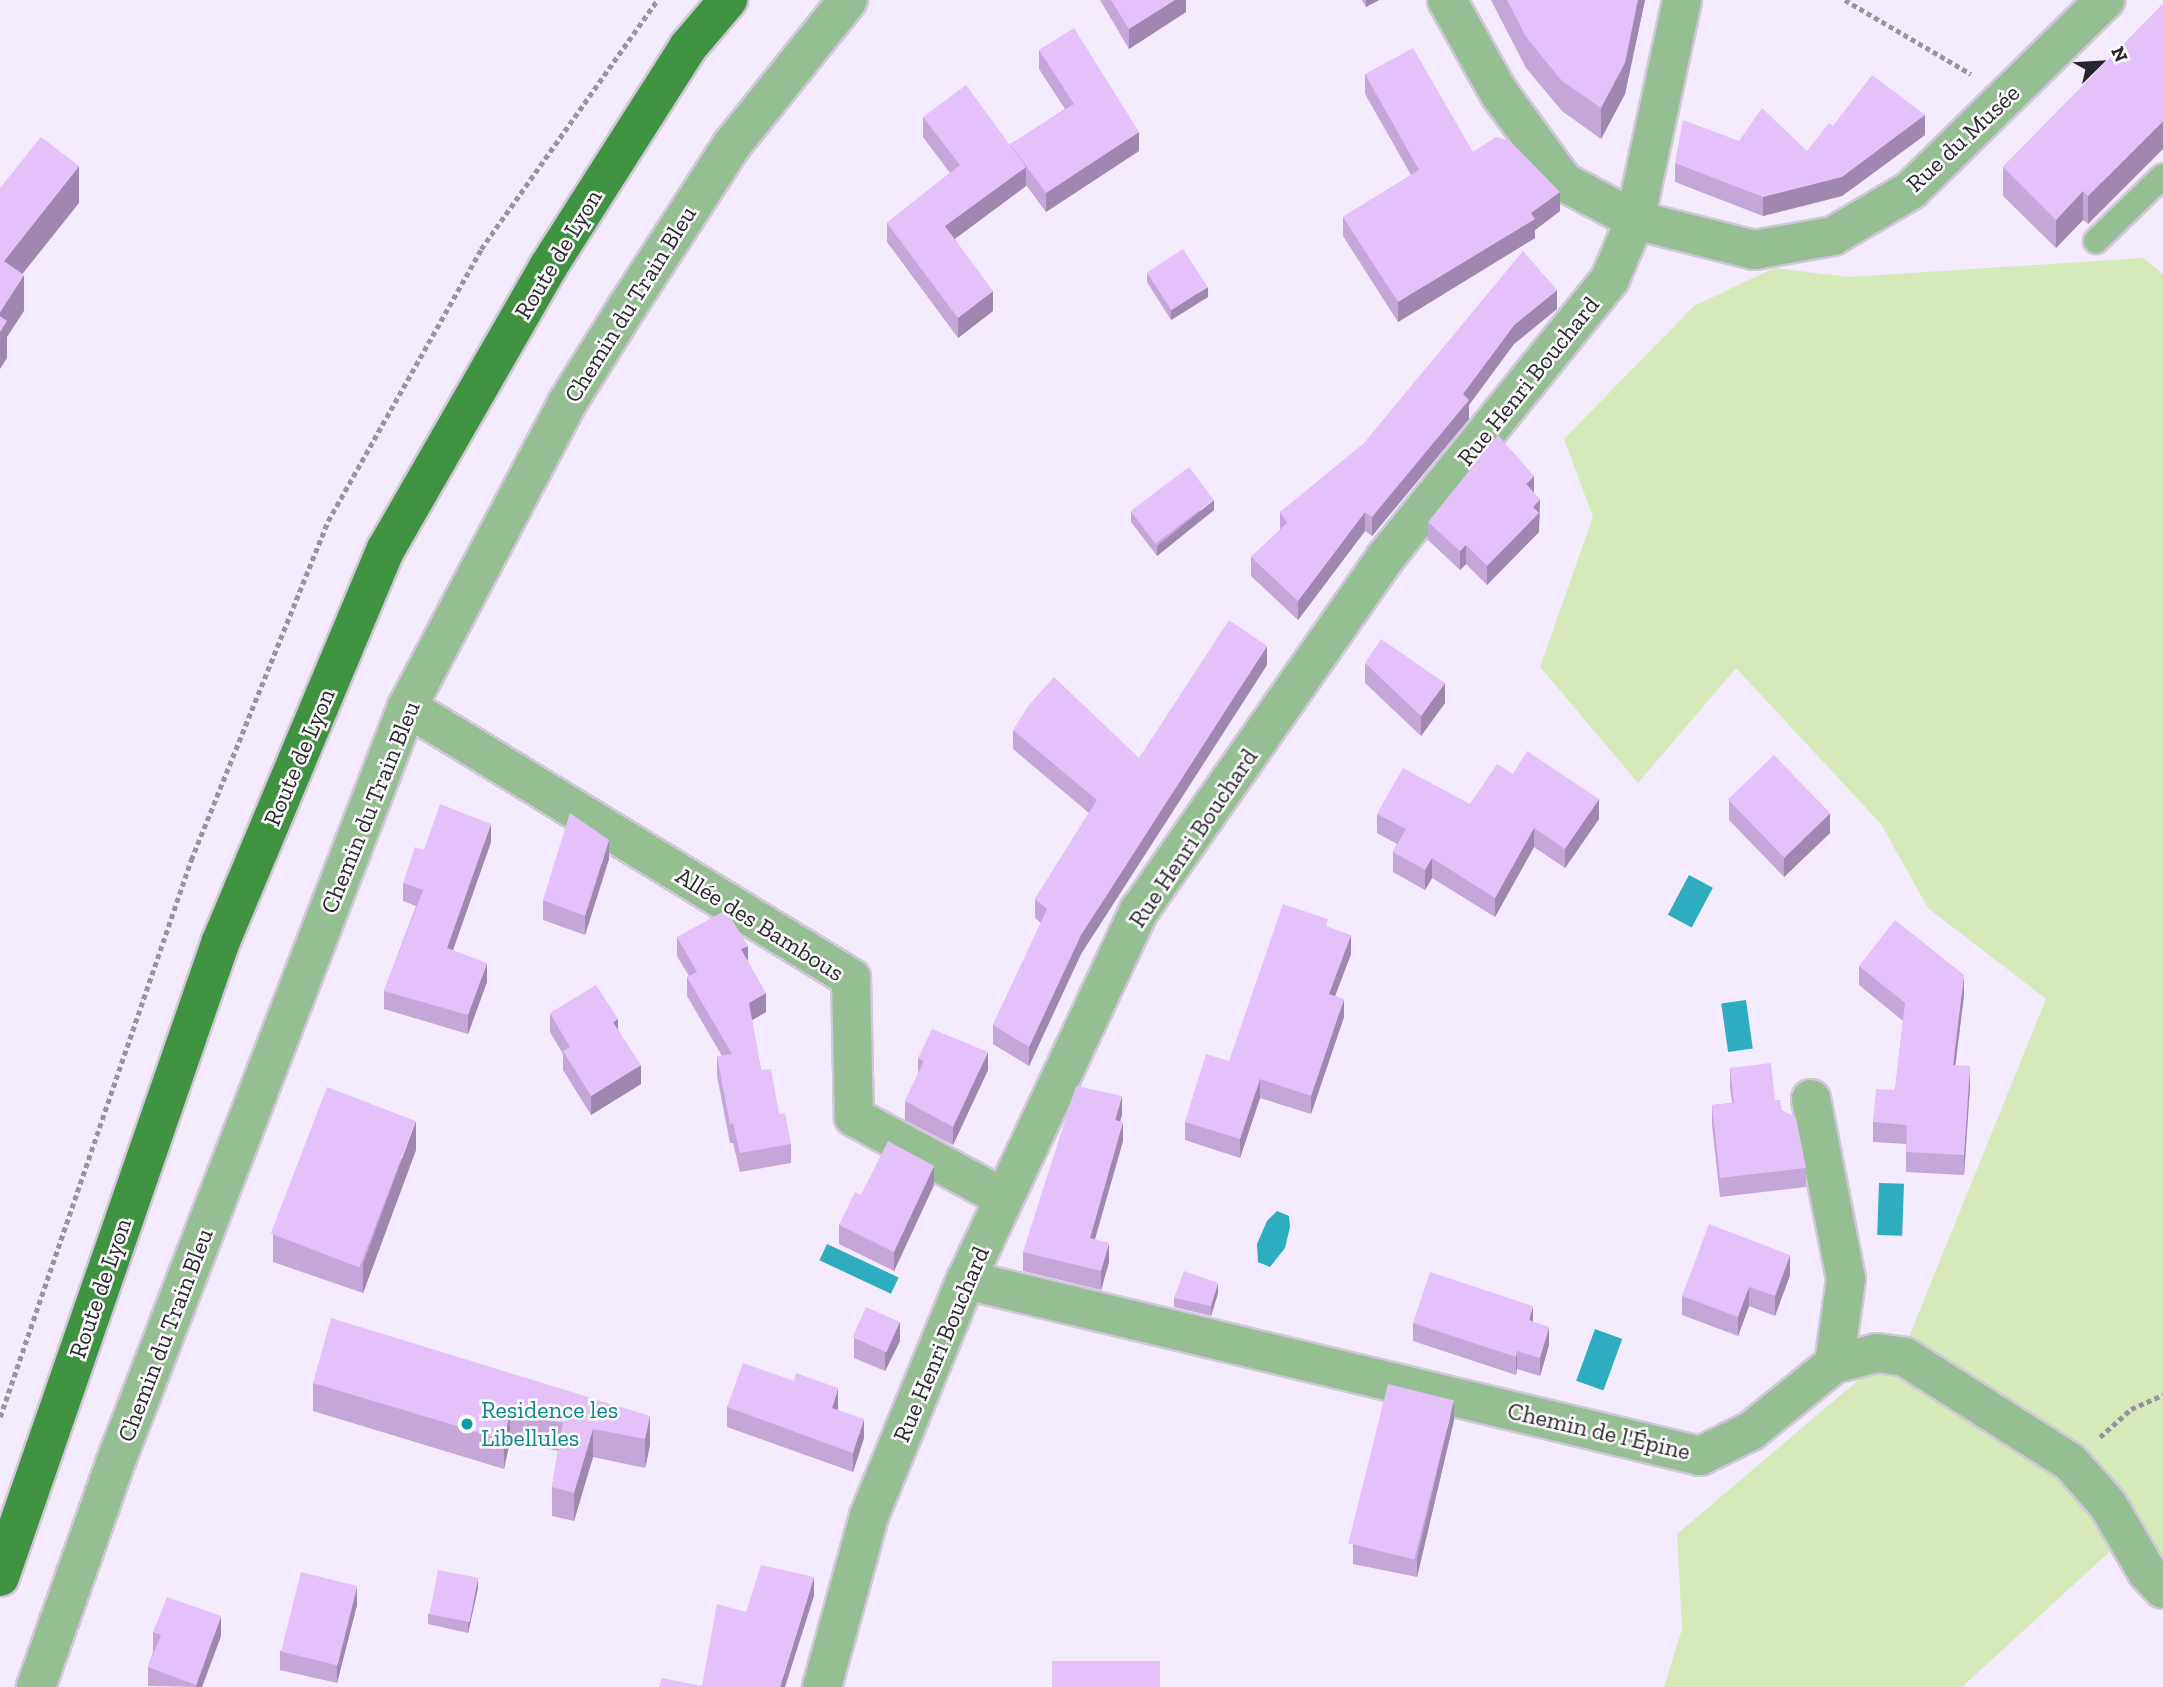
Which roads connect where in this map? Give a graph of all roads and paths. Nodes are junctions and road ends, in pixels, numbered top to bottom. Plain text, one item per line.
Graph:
1 (728, 0) edge
2 (848, 0) edge
3 (1447, 0) edge
4 (1682, 0) edge
5 (1845, 0) edge
6 (2105, 0) edge
7 (1974, 76) dead end
8 (2163, 176) edge
9 (1635, 220) junction
10 (2096, 241) dead end
11 (407, 707) junction
12 (1811, 1100) dead end
13 (1004, 1198) junction
14 (966, 1280) junction
15 (1833, 1364) junction
16 (2163, 1395) edge
17 (2070, 1462) junction
18 (0, 1577) edge
19 (2163, 1589) edge
20 (36, 1687) edge
21 (822, 1687) edge

1 - 18 main road, Route de Lyon
2 - 11 street, Chemin du Train Bleu
3 - 9 street, Rue du Musée
4 - 9 street, Rue Henri Bouchard
5 - 7 path
6 - 9 street, Rue du Musée
8 - 10 lane
9 - 13 street, Rue Henri Bouchard
11 - 13 street, Allée des Bambous
11 - 20 street, Chemin du Train Bleu
12 - 15 street
13 - 14 street, Rue Henri Bouchard
14 - 15 street, Chemin de l'Épine
14 - 21 street, Rue Henri Bouchard
15 - 17 street, Chemin de l'Épine
16 - 17 path
17 - 19 street, Chemin de l'Épine

